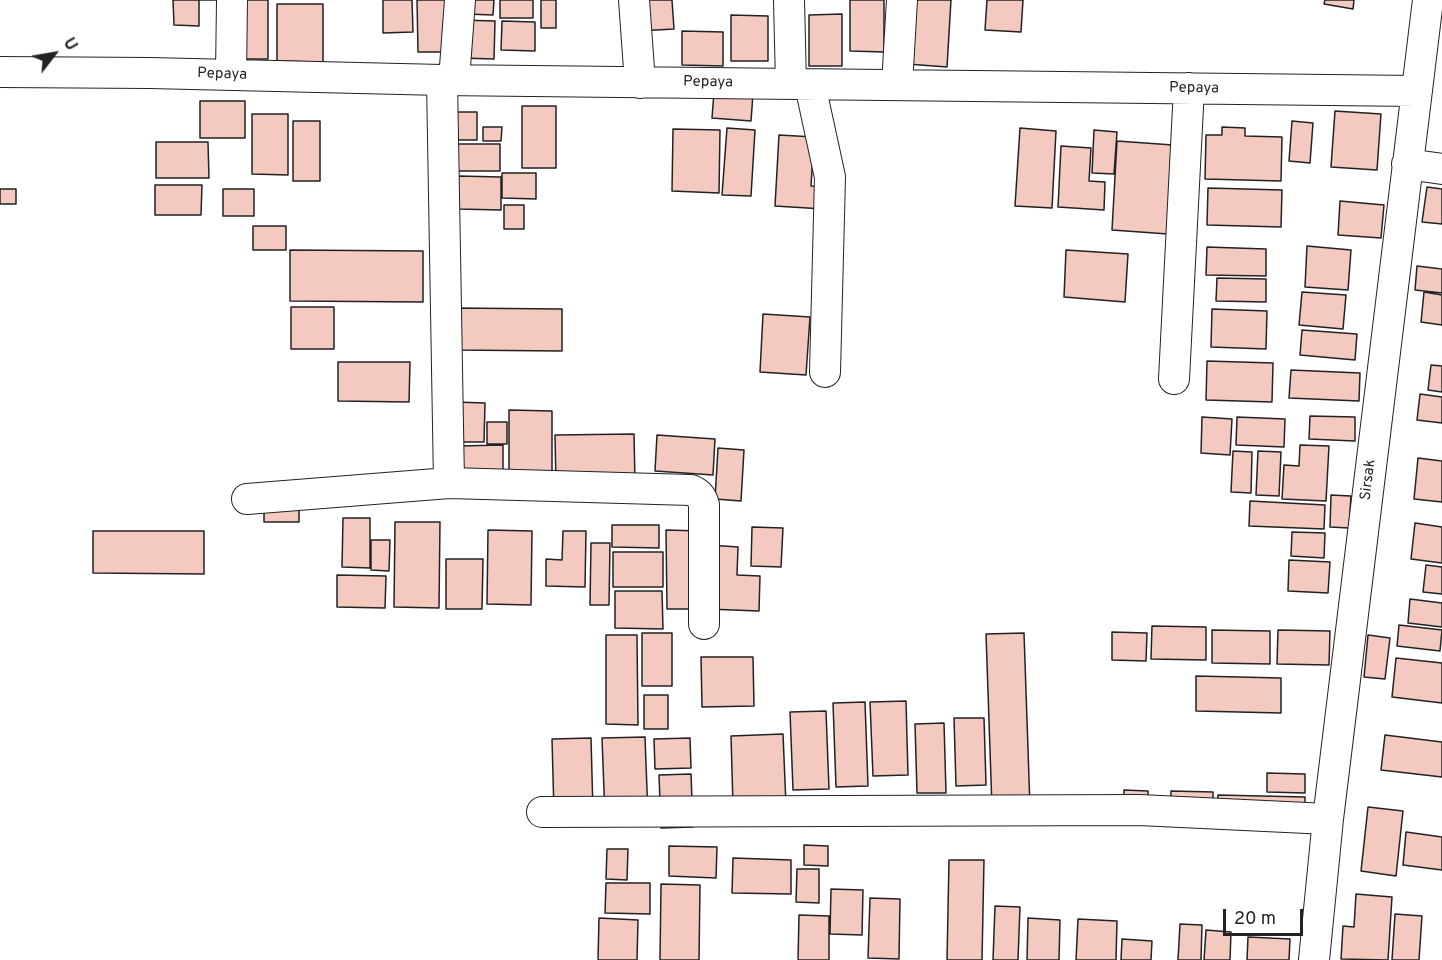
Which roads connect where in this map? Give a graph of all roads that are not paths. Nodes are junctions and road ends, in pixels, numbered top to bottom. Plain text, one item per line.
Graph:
1 (232, 0) edge
2 (460, 0) edge
3 (634, 0) edge
4 (789, 0) edge
5 (902, 0) edge
6 (1428, 0) edge
7 (0, 72) edge
8 (231, 75) junction
9 (448, 80) junction
10 (640, 83) junction
11 (801, 84) junction
12 (897, 86) junction
13 (1189, 88) junction
14 (1417, 91) junction
15 (1407, 164) junction
16 (1442, 169) edge
17 (825, 372) dead end
18 (1174, 379) dead end
19 (449, 483) junction
20 (248, 499) dead end
21 (704, 624) dead end
22 (542, 812) dead end
23 (1328, 819) junction
24 (1314, 960) edge

1 - 8 street
2 - 9 street
3 - 10 street
4 - 11 street
5 - 12 street
6 - 14 street, Sirsak
7 - 8 street, Pepaya
8 - 9 street, Pepaya
9 - 10 street, Pepaya
9 - 19 street
10 - 11 street, Pepaya
11 - 12 street, Pepaya
11 - 17 street
12 - 13 street, Pepaya
13 - 14 street, Pepaya
13 - 18 street
14 - 15 street, Sirsak
15 - 16 street
15 - 23 street, Sirsak
19 - 20 street
19 - 21 street
22 - 23 street
23 - 24 street, Sirsak

